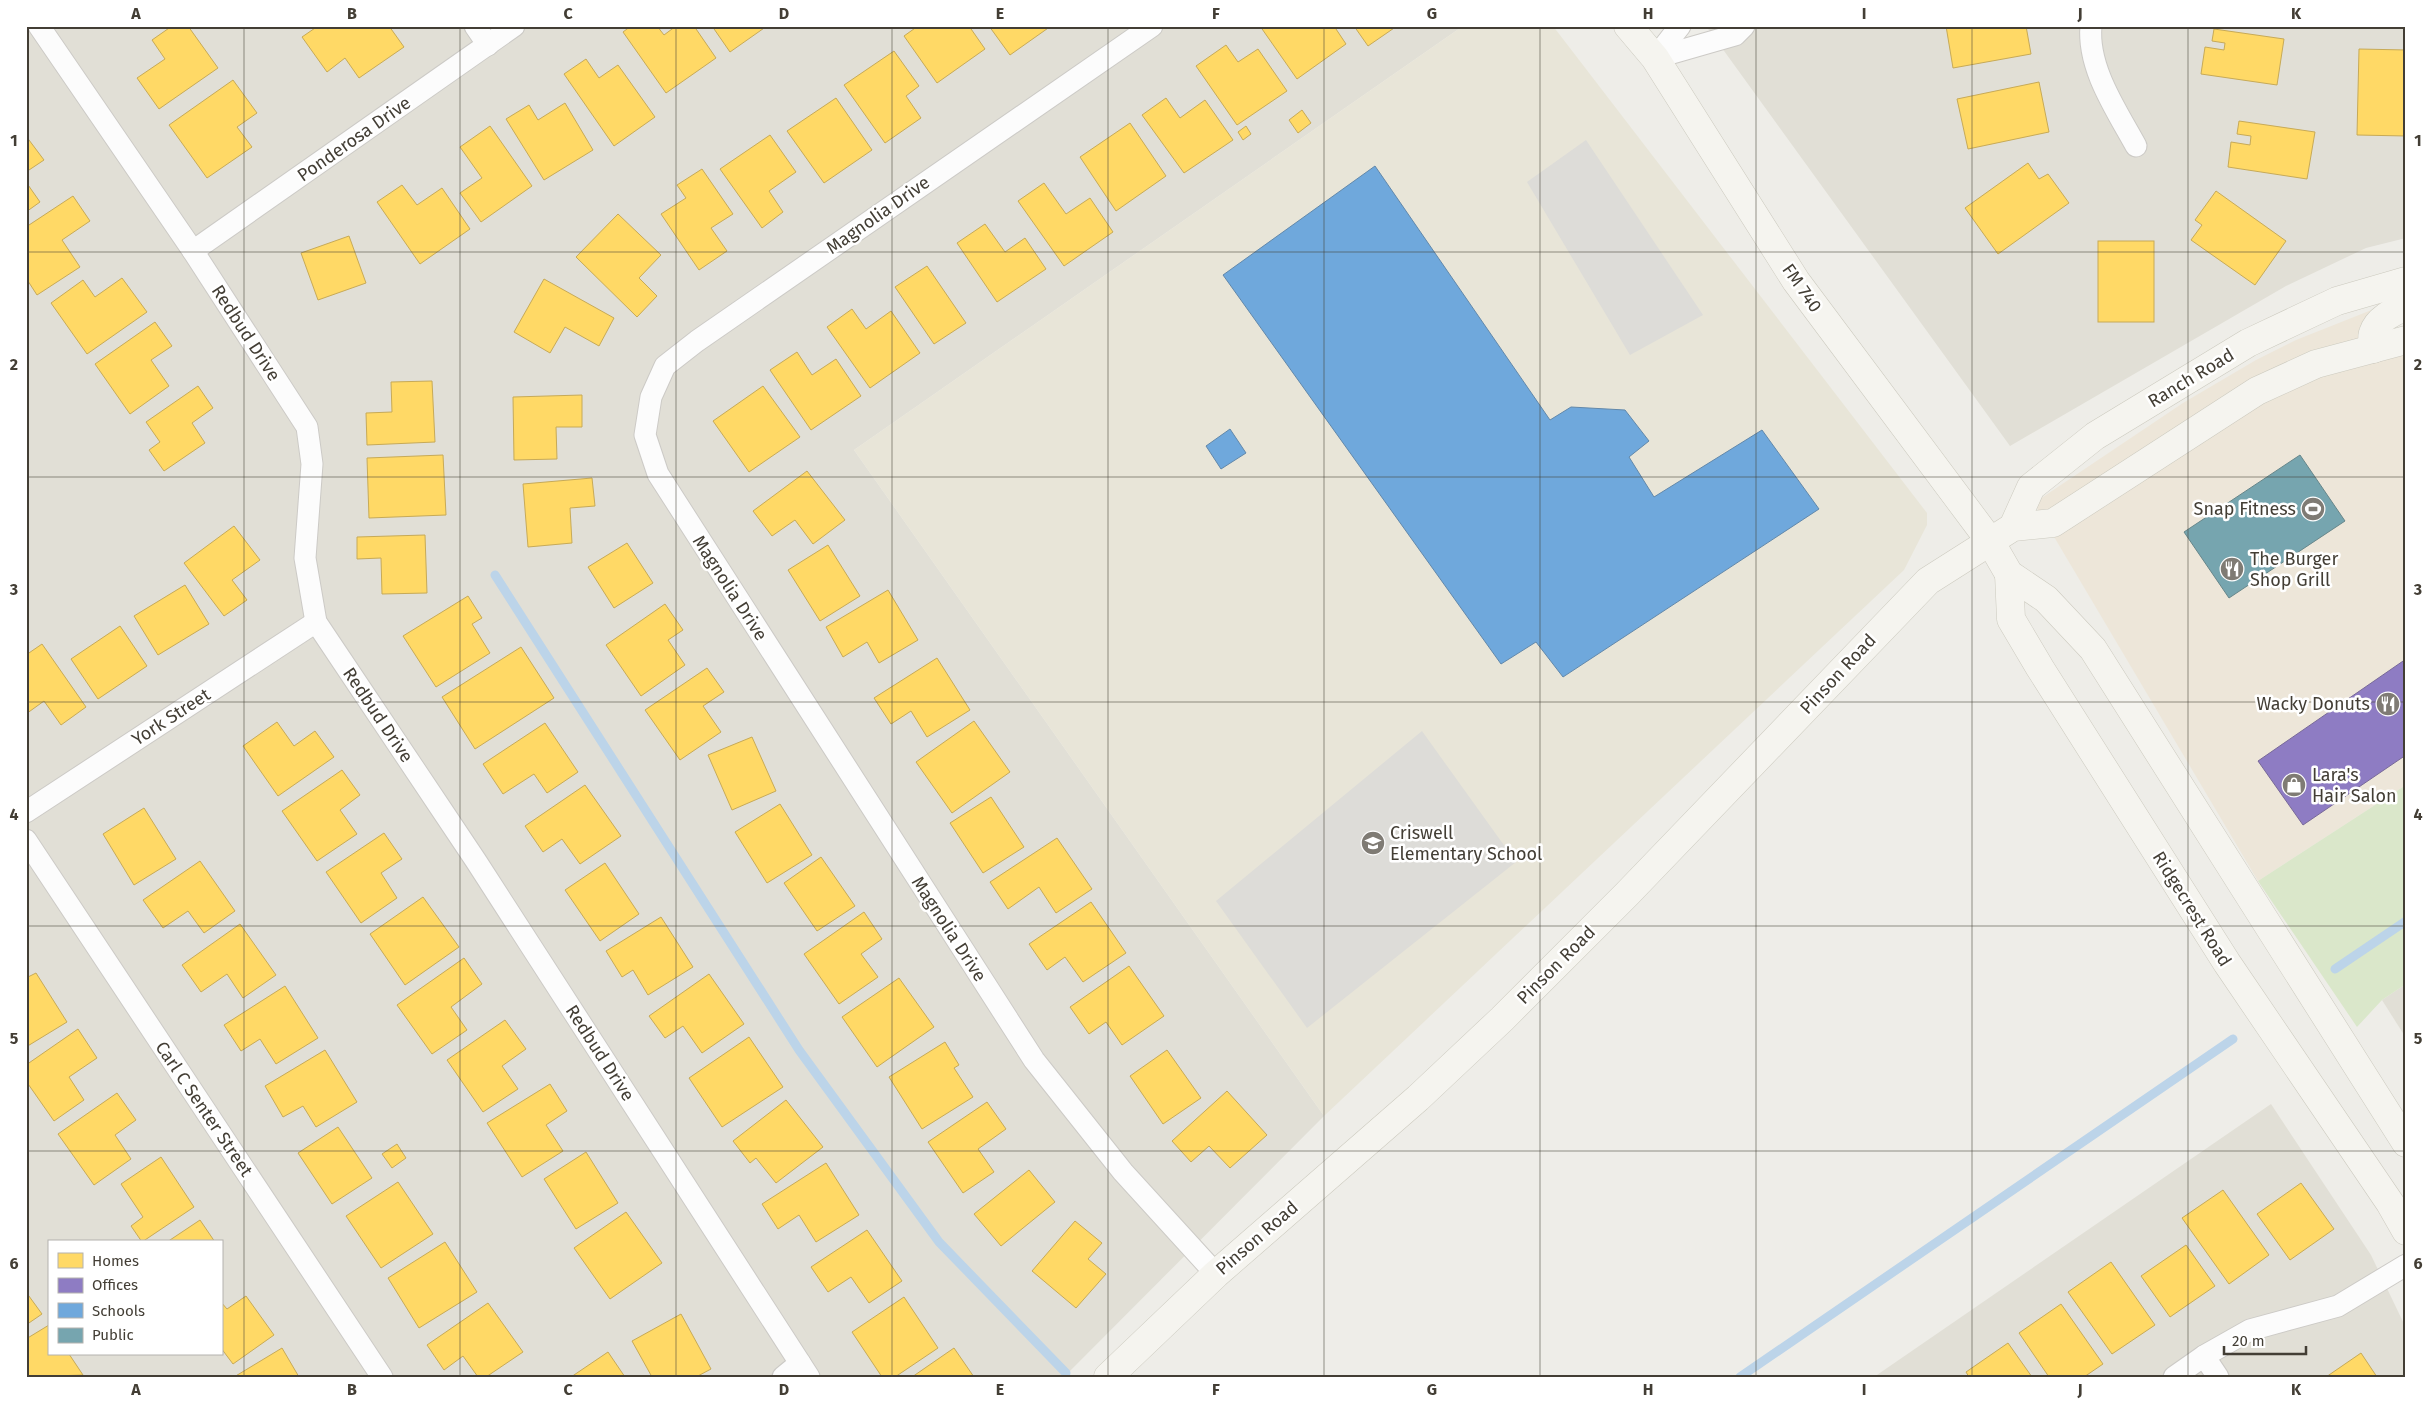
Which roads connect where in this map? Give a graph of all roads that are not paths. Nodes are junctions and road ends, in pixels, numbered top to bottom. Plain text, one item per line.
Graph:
1 (39, 26) edge
2 (475, 26) edge
3 (514, 26) edge
4 (1152, 26) edge
5 (1628, 26) edge
6 (1680, 26) edge
7 (1744, 26) edge
8 (2091, 26) edge
9 (488, 45) junction
10 (1655, 58) junction
11 (2136, 146) dead end
12 (192, 251) junction
13 (2406, 281) edge
14 (2406, 306) edge
15 (2406, 340) edge
16 (2373, 349) junction
17 (2013, 527) junction
18 (1990, 541) junction
19 (2009, 574) junction
20 (316, 622) junction
21 (26, 812) edge
22 (26, 840) edge
23 (2406, 1143) edge
24 (2406, 1231) edge
25 (2406, 1264) edge
26 (1216, 1274) junction
27 (2204, 1356) junction
28 (804, 1370) edge
29 (382, 1377) edge
30 (783, 1377) edge
31 (1108, 1377) edge
32 (2174, 1377) edge
33 (2218, 1377) edge

1 - 12 street, Redbud Drive
2 - 9 street
3 - 9 street, Ponderosa Drive
4 - 26 street, Magnolia Drive
5 - 10 main road, FM 740 / FM 740
6 - 10 street
7 - 10 street
8 - 11 street
9 - 12 street, Ponderosa Drive
10 - 18 main road, FM 740 / FM 740
12 - 20 street, Redbud Drive
13 - 17 main road, Ranch Road
14 - 16 main road
15 - 16 main road
16 - 17 main road
17 - 18 main road
18 - 19 main road, Ridgecrest Road
18 - 26 main road, Pinson Road
19 - 23 main road, Ridgecrest Road
19 - 24 main road, Ridgecrest Road
20 - 21 street, York Street
20 - 28 street, Redbud Drive
22 - 29 street, Carl C Senter Street
25 - 27 street
26 - 31 main road, Pinson Road
27 - 32 street
27 - 33 street
28 - 30 street

